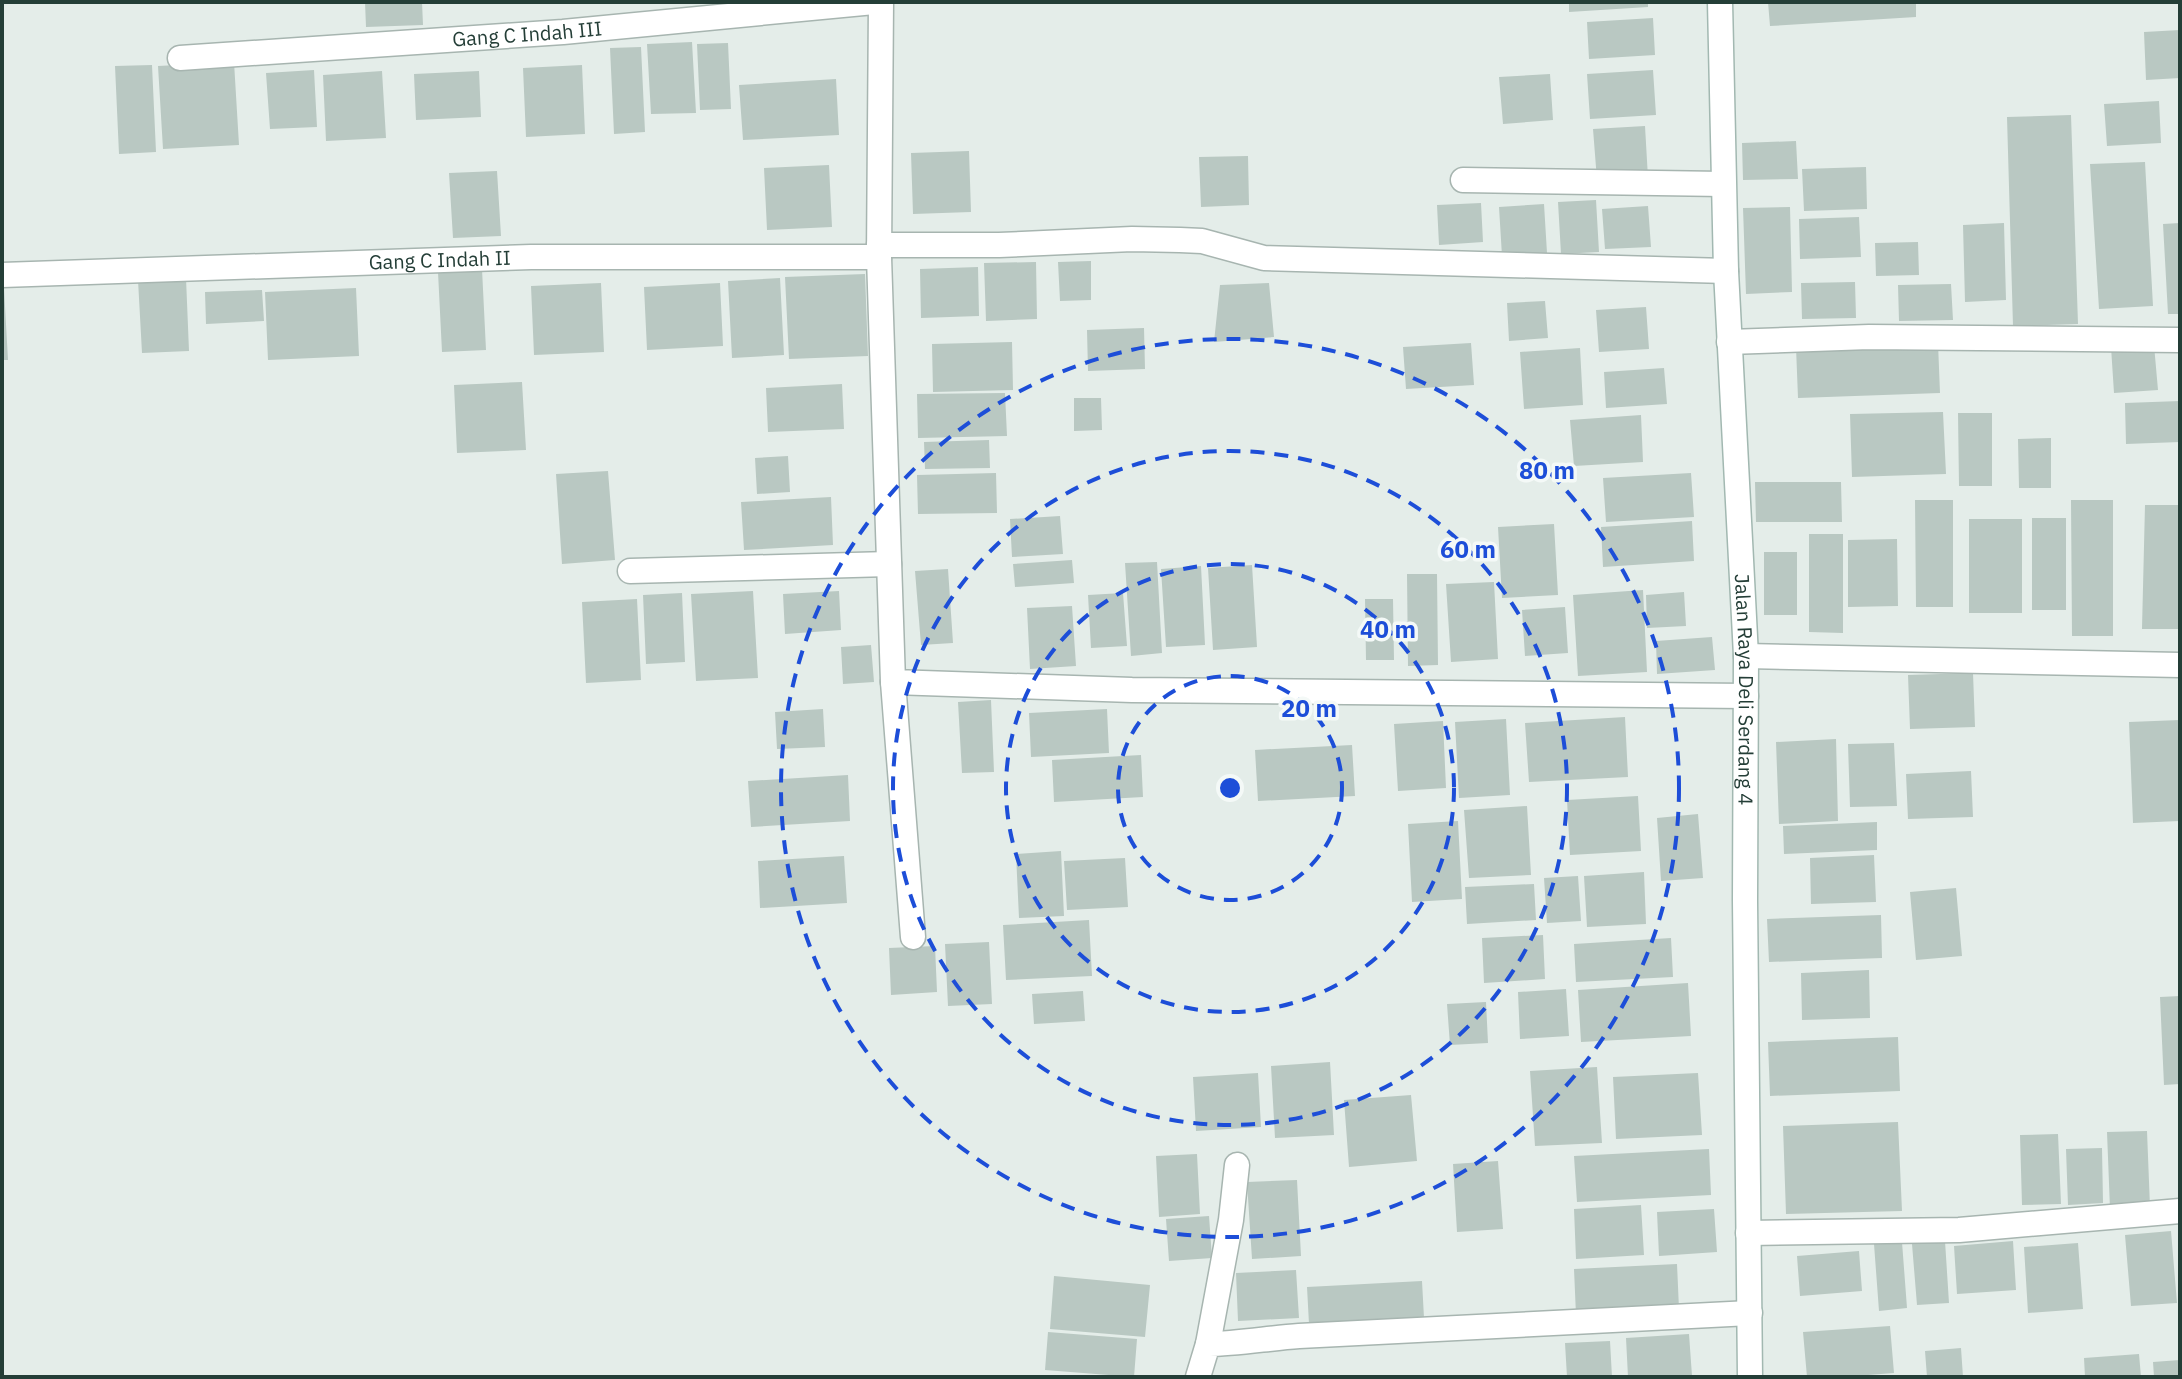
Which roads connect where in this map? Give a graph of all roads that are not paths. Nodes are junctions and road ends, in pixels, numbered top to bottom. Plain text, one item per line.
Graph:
1 (874, 2) edge
2 (881, 2) edge
3 (1720, 2) edge
4 (180, 58) dead end
5 (1463, 180) dead end
6 (1723, 184) junction
7 (879, 251) junction
8 (1726, 271) junction
9 (2, 275) edge
10 (2180, 340) edge
11 (1729, 342) junction
12 (889, 564) junction
13 (630, 571) dead end
14 (1746, 656) junction
15 (2180, 665) edge
16 (893, 682) junction
17 (1746, 696) junction
18 (913, 937) dead end
19 (1237, 1165) dead end
20 (2180, 1211) edge
21 (1748, 1233) junction
22 (1750, 1313) junction
23 (1208, 1344) junction
24 (1198, 1377) edge
25 (1750, 1377) edge

1 - 4 street, Gang C Indah III
2 - 7 street
3 - 6 street, Jalan Raya Deli Serdang 4
5 - 6 street
6 - 8 street, Jalan Raya Deli Serdang 4
7 - 8 street, Gang C Indah II
7 - 9 street, Gang C Indah II
7 - 12 street
8 - 11 street, Jalan Raya Deli Serdang 4
10 - 11 street
11 - 14 street, Jalan Raya Deli Serdang 4
12 - 13 street
12 - 16 street
14 - 15 street
14 - 17 street, Jalan Raya Deli Serdang 4
16 - 17 street
16 - 18 street
17 - 21 street, Jalan Raya Deli Serdang 4
19 - 23 street
20 - 21 street
21 - 22 street, Jalan Raya Deli Serdang 4
22 - 23 street
22 - 25 street, Jalan Raya Deli Serdang 4
23 - 24 street

